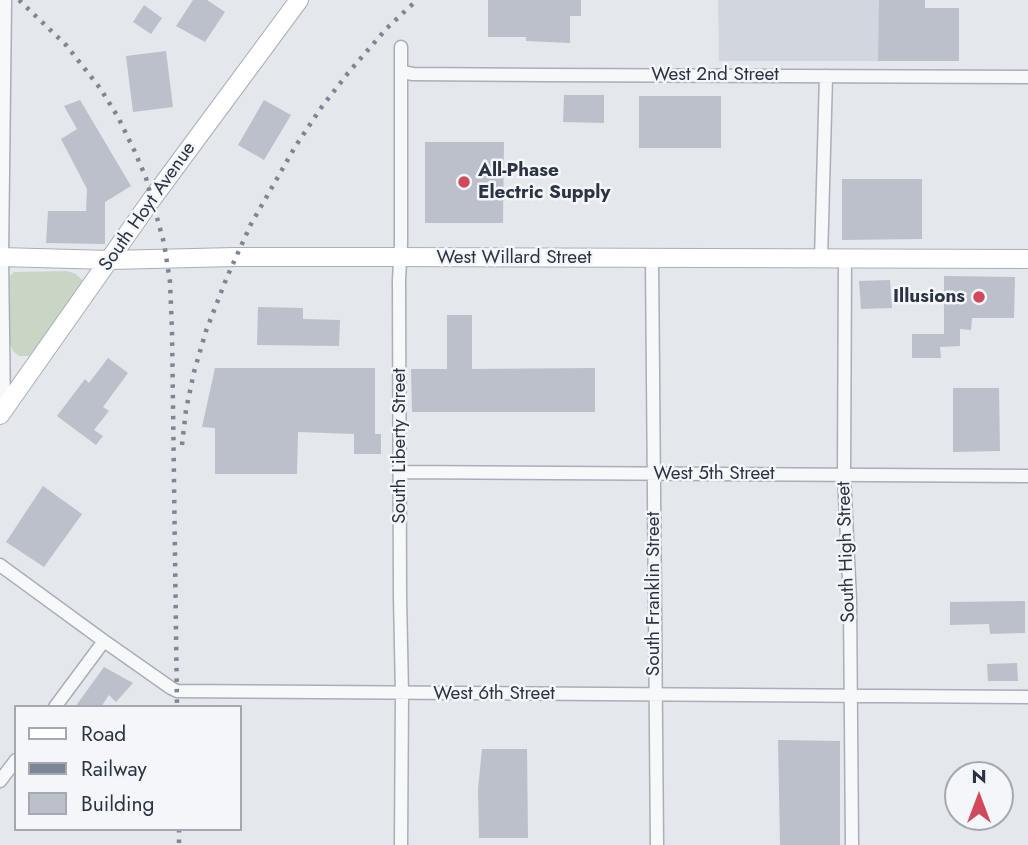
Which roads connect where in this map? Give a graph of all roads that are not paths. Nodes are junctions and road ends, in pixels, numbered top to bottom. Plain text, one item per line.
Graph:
1 (5, 0) edge
2 (299, 0) edge
3 (401, 47) dead end
4 (402, 72) junction
5 (826, 76) junction
6 (1028, 77) edge
7 (1, 257) edge
8 (401, 257) junction
9 (652, 258) junction
10 (821, 259) junction
11 (845, 259) junction
12 (1028, 259) edge
13 (110, 260) junction
14 (2, 412) edge
15 (400, 472) junction
16 (654, 474) junction
17 (845, 475) junction
18 (1028, 475) edge
19 (0, 565) edge
20 (104, 641) junction
21 (402, 694) junction
22 (655, 695) junction
23 (851, 696) junction
24 (1028, 697) edge
25 (56, 705) edge
26 (14, 763) edge
27 (0, 781) edge
28 (401, 845) edge
29 (657, 845) edge
30 (852, 845) edge

1 - 7 street
2 - 13 street, South Hoyt Avenue
3 - 4 street, South Liberty Street
4 - 5 street, West 2nd Street
4 - 8 street, South Liberty Street
5 - 6 street, West 2nd Street
5 - 10 street
7 - 13 street, West Willard Street
7 - 14 street
8 - 9 street, West Willard Street
8 - 13 street, West Willard Street
8 - 15 street, South Liberty Street
9 - 10 street, West Willard Street
9 - 16 street, South Franklin Street
10 - 11 street, West Willard Street
11 - 12 street, West Willard Street
11 - 17 street, South High Street
13 - 14 street, South Hoyt Avenue
15 - 16 street, West 5th Street
15 - 21 street, South Liberty Street
16 - 17 street, West 5th Street
16 - 22 street, South Franklin Street
17 - 18 street, West 5th Street
17 - 23 street, South High Street
19 - 20 street, West 6th Street
20 - 21 street, West 6th Street
20 - 25 street
21 - 22 street, West 6th Street
21 - 28 street, South Liberty Street
22 - 23 street, West 6th Street
22 - 29 street, South Franklin Street
23 - 24 street, West 6th Street
23 - 30 street, South High Street
26 - 27 street

